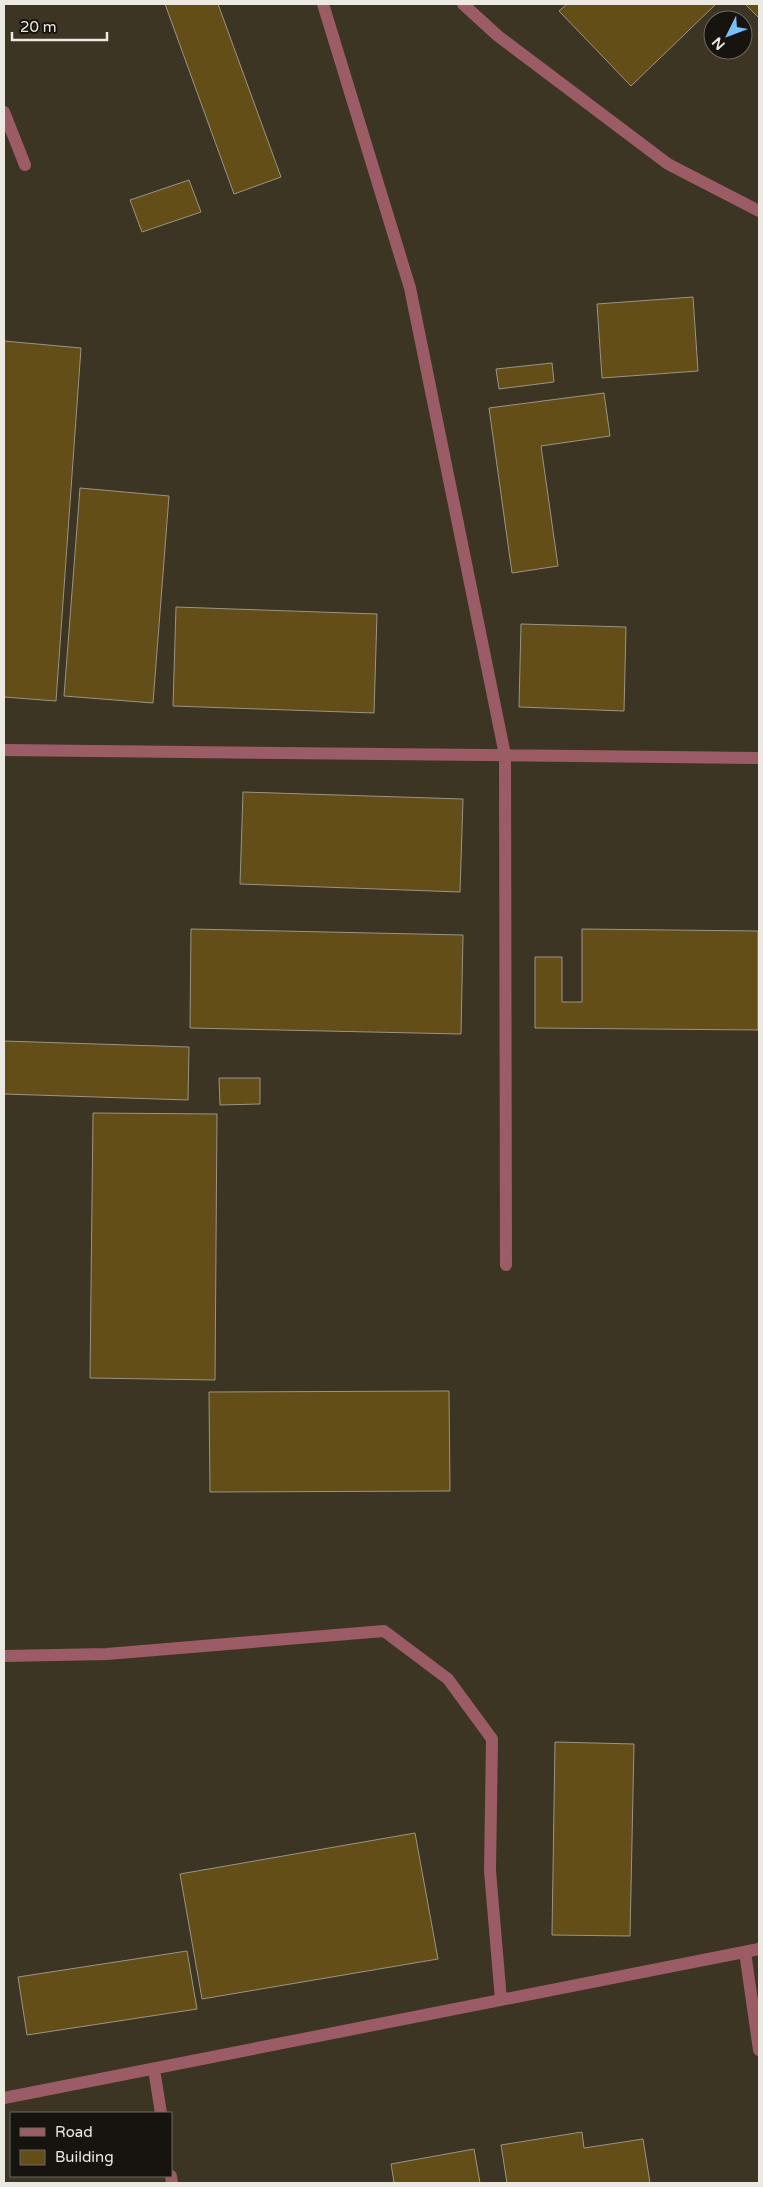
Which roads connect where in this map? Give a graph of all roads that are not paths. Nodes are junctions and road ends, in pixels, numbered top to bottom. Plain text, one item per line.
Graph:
1 (323, 4) edge
2 (463, 4) edge
3 (4, 112) edge
4 (25, 165) dead end
5 (759, 211) edge
6 (4, 750) edge
7 (505, 755) junction
8 (759, 758) edge
9 (506, 1265) dead end
10 (4, 1656) edge
11 (759, 1950) edge
12 (745, 1952) junction
13 (501, 2000) junction
14 (759, 2050) edge
15 (154, 2069) junction
16 (4, 2098) edge
17 (161, 2112) edge

1 - 7 street
2 - 5 street
3 - 4 street
6 - 7 street
7 - 8 street
7 - 9 street
10 - 13 street
11 - 12 street
12 - 13 street
12 - 14 street
13 - 15 street
15 - 16 street
15 - 17 street

